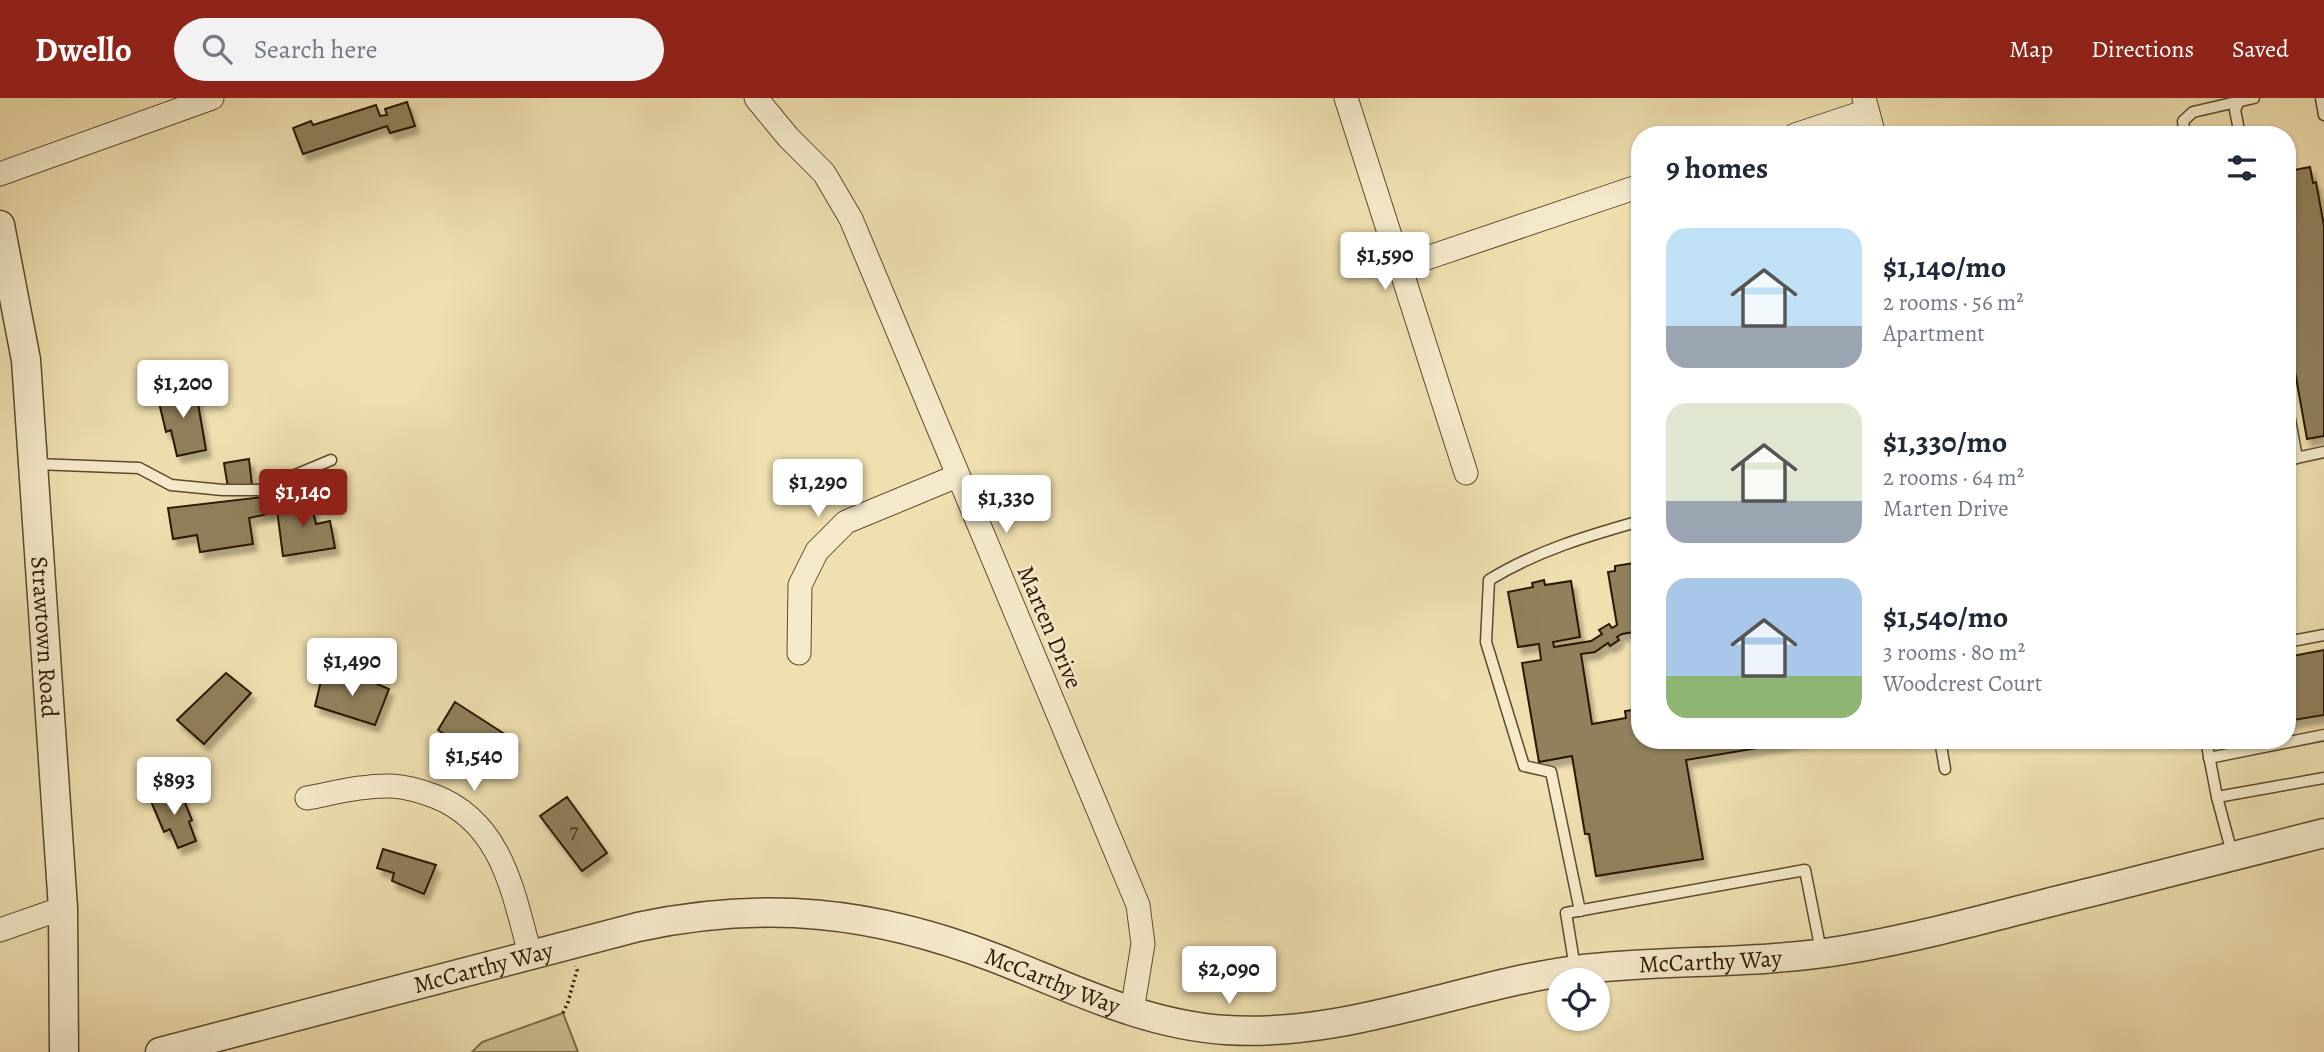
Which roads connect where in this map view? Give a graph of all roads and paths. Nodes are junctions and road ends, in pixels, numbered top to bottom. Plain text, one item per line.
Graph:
1 (212, 98) edge
2 (756, 98) edge
3 (1346, 98) edge
4 (2254, 98) edge
5 (2321, 98) edge
6 (2213, 102) edge
7 (2239, 102) junction
8 (1865, 104) edge
9 (2324, 115) edge
10 (1815, 126) edge
11 (1871, 126) edge
12 (2184, 126) edge
13 (2238, 126) edge
14 (0, 174) edge
15 (1631, 190) edge
16 (0, 225) edge
17 (1400, 267) junction
18 (2324, 452) edge
19 (2296, 458) edge
20 (331, 460) dead end
21 (33, 464) junction
22 (1466, 473) dead end
23 (957, 475) junction
24 (1631, 524) edge
25 (2324, 635) edge
26 (2296, 640) edge
27 (799, 653) dead end
28 (2324, 735) edge
29 (2296, 741) edge
30 (1942, 749) edge
31 (2208, 749) edge
32 (2254, 749) edge
33 (2209, 758) junction
34 (1945, 769) dead end
35 (2324, 778) edge
36 (2217, 797) junction
37 (307, 798) dead end
38 (2324, 833) edge
39 (2232, 857) junction
40 (63, 908) junction
41 (1580, 911) junction
42 (0, 930) edge
43 (569, 944) junction
44 (1822, 953) junction
45 (530, 954) junction
46 (1576, 968) edge
47 (1605, 968) edge
48 (1547, 976) edge
49 (1132, 1011) junction
50 (563, 1013) dead end
51 (64, 1052) edge
52 (160, 1052) edge

1 - 14 street
2 - 23 street, Marten Drive
3 - 17 street
4 - 7 lane
5 - 9 lane
6 - 7 lane
6 - 12 lane
7 - 13 lane
8 - 10 street
8 - 11 street
15 - 17 street
16 - 21 street, Strawtown Road
17 - 22 street
18 - 19 lane
20 - 21 lane
21 - 40 street, Strawtown Road
23 - 27 street
23 - 49 street, Marten Drive
24 - 41 lane
25 - 26 lane
28 - 29 lane
30 - 34 lane
31 - 33 lane
32 - 33 lane
33 - 36 lane
35 - 36 lane
36 - 39 lane
37 - 45 street
38 - 39 street, McCarthy Way
39 - 44 street, McCarthy Way
40 - 42 street
40 - 51 street, Strawtown Road
41 - 44 lane
41 - 46 lane
43 - 45 street, McCarthy Way
43 - 49 street, McCarthy Way
43 - 50 path
44 - 47 street, McCarthy Way
45 - 52 street, McCarthy Way
48 - 49 street, McCarthy Way

